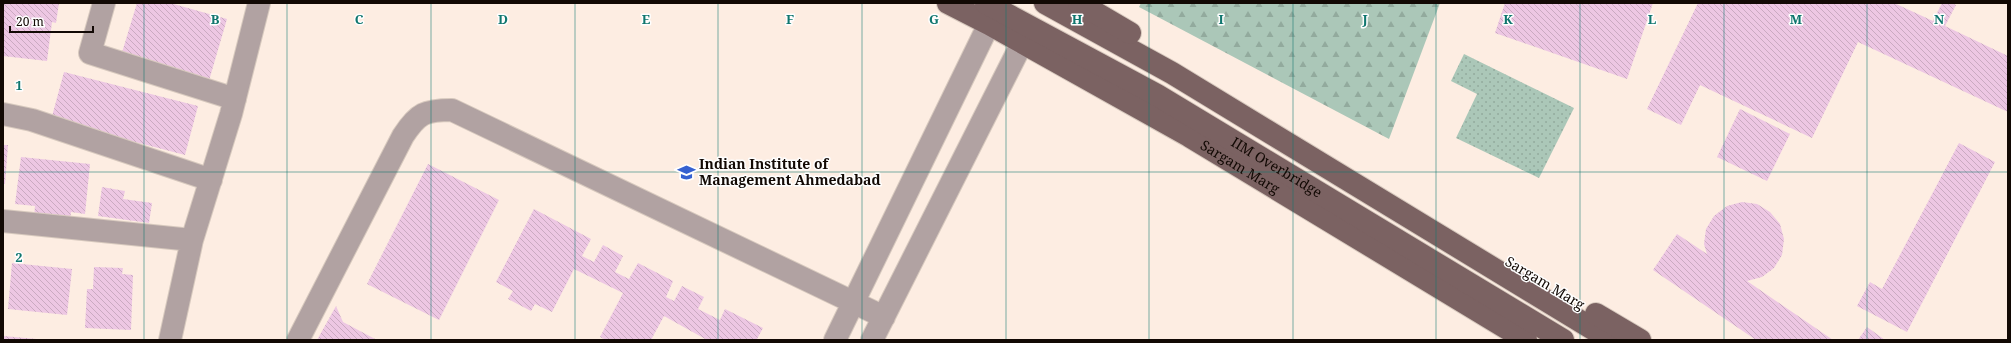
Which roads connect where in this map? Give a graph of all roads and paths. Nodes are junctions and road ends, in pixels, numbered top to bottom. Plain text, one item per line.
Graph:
1 (104, 3) edge
2 (259, 3) edge
3 (948, 3) edge
4 (1045, 3) edge
5 (1079, 3) edge
6 (990, 12) edge
7 (1022, 42) junction
8 (235, 99) junction
9 (3, 114) edge
10 (211, 180) junction
11 (3, 220) edge
12 (192, 240) junction
13 (854, 302) junction
14 (884, 317) junction
15 (170, 340) edge
16 (298, 340) edge
17 (835, 340) edge
18 (872, 340) edge
19 (1526, 340) edge
20 (1563, 340) edge
21 (1611, 340) edge
22 (1640, 340) edge

1 - 8 street
2 - 8 street
3 - 6 main road, Sargam Marg
4 - 21 main road, IIM Overbridge
5 - 22 main road, Sargam Marg
6 - 7 main road, Sargam Marg
6 - 13 street
6 - 20 main road, IIM Overbridge
7 - 14 street
7 - 19 main road, Sargam Marg
8 - 10 street
9 - 10 street
10 - 12 street
11 - 12 street
12 - 15 street
13 - 14 street
13 - 16 street
13 - 17 street
14 - 18 street

